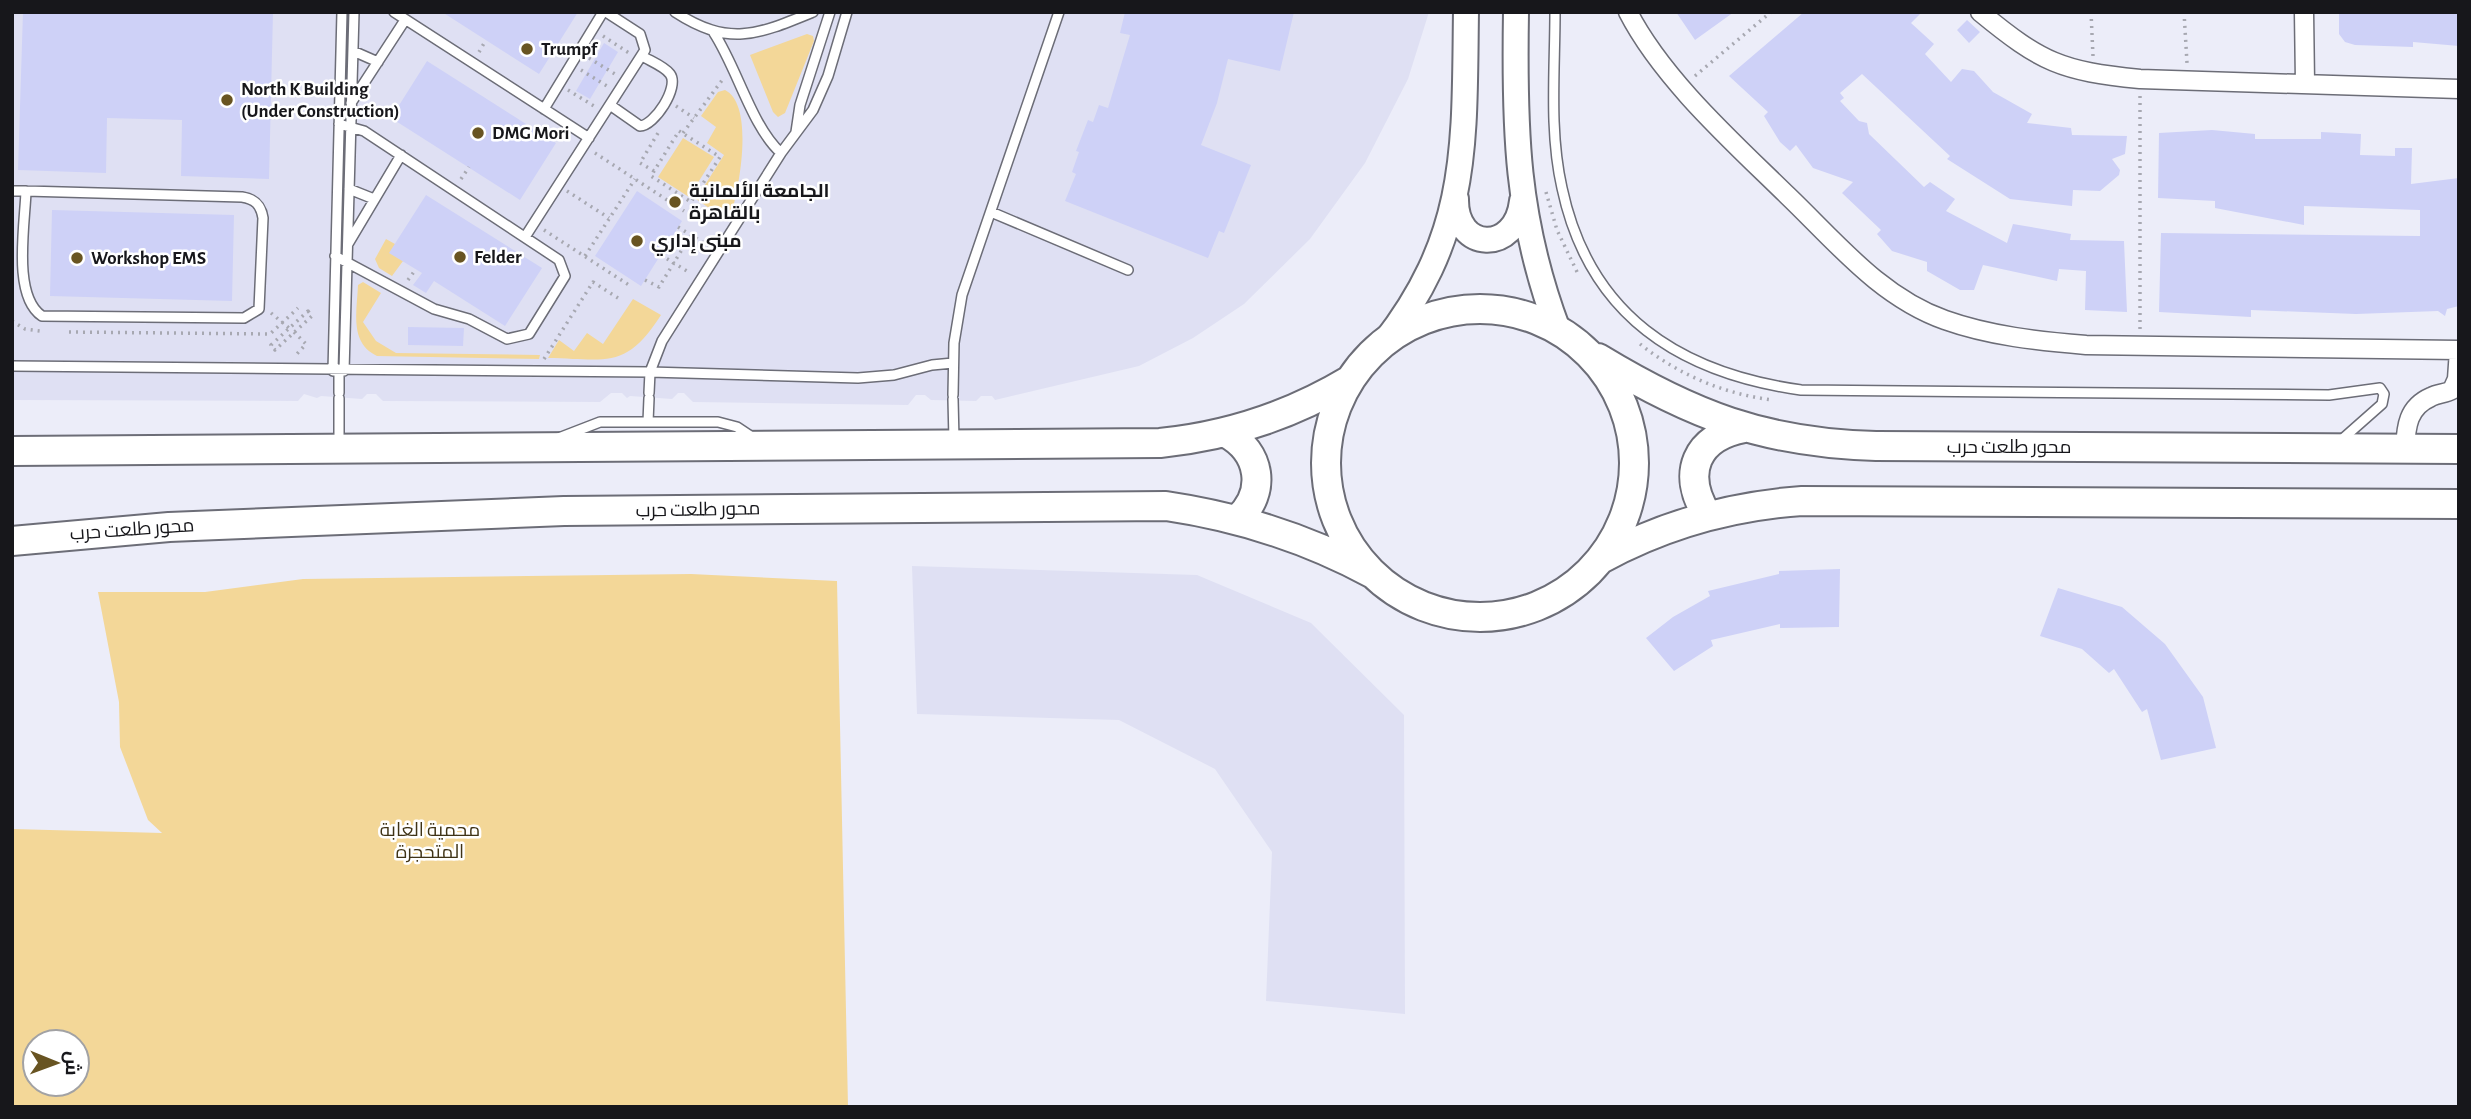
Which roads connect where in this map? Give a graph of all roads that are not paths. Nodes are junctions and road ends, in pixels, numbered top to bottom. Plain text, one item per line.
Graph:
1 (342, 12) edge
2 (354, 12) edge
3 (394, 12) edge
4 (604, 12) edge
5 (675, 12) edge
6 (813, 12) edge
7 (831, 12) edge
8 (847, 12) edge
9 (1059, 12) edge
10 (1466, 12) edge
11 (1516, 12) edge
12 (1555, 12) edge
13 (1628, 12) edge
14 (1980, 12) edge
15 (2304, 12) edge
16 (405, 20) junction
17 (714, 33) junction
18 (353, 51) junction
19 (641, 57) junction
20 (378, 62) junction
21 (2305, 83) junction
22 (2459, 89) edge
23 (351, 103) junction
24 (544, 108) junction
25 (607, 109) junction
26 (339, 124) junction
27 (351, 125) junction
28 (796, 132) junction
29 (586, 142) junction
30 (782, 152) junction
31 (401, 155) junction
32 (349, 189) junction
33 (12, 191) edge
34 (26, 191) junction
35 (1456, 198) junction
36 (374, 199) junction
37 (1522, 201) junction
38 (991, 212) junction
39 (525, 237) junction
40 (347, 246) junction
41 (335, 256) junction
42 (346, 259) junction
43 (1128, 270) dead end
44 (1558, 330) junction
45 (1384, 342) junction
46 (1580, 347) junction
47 (2459, 350) edge
48 (953, 363) junction
49 (12, 366) edge
50 (339, 371) junction
51 (650, 372) junction
52 (1350, 380) junction
53 (648, 422) junction
54 (1744, 428) junction
55 (1226, 433) junction
56 (954, 444) junction
57 (760, 445) junction
58 (545, 447) junction
59 (339, 448) junction
60 (2332, 448) junction
61 (2405, 449) junction
62 (2459, 449) edge
63 (12, 451) edge
64 (2459, 504) edge
65 (1707, 515) junction
66 (1238, 519) junction
67 (12, 541) edge
68 (1599, 561) junction
69 (1373, 574) junction

1 - 26 lane
2 - 18 lane
3 - 16 lane
4 - 19 lane
4 - 24 lane
5 - 17 lane
6 - 17 lane
7 - 28 lane
8 - 28 lane
9 - 38 lane
10 - 35 main road
11 - 37 main road
12 - 60 lane
13 - 47 street
14 - 21 street
15 - 21 street
16 - 20 lane
16 - 24 lane
17 - 30 lane
18 - 20 lane
18 - 23 lane
19 - 25 lane
19 - 25 lane
20 - 23 lane
21 - 22 street
23 - 27 lane
24 - 29 lane
25 - 29 lane
26 - 27 lane
26 - 41 lane
27 - 31 lane
27 - 32 lane
28 - 30 lane
29 - 39 lane
30 - 51 lane
31 - 36 lane
31 - 39 lane
32 - 36 lane
32 - 40 lane
33 - 34 lane
34 - 34 lane
35 - 37 main road
35 - 45 main road
36 - 40 lane
37 - 44 main road
38 - 43 lane
38 - 48 lane
39 - 42 lane
40 - 42 lane
41 - 42 lane
41 - 50 lane
42 - 50 lane
44 - 45 main road
44 - 46 main road
45 - 52 main road
46 - 54 main road, محور طلعت حرب
46 - 68 main road
47 - 61 street
48 - 51 lane
48 - 56 lane
49 - 50 lane
50 - 51 lane
50 - 59 lane
51 - 53 lane
52 - 55 main road
52 - 69 main road
53 - 57 lane
53 - 58 lane
54 - 60 main road, محور طلعت حرب
54 - 65 main road
55 - 56 main road
55 - 66 main road
56 - 57 main road
57 - 58 main road
58 - 59 main road
59 - 63 main road
60 - 61 main road, محور طلعت حرب
61 - 62 main road, محور طلعت حرب
64 - 65 main road
65 - 68 main road
66 - 67 main road, محور طلعت حرب
66 - 69 main road, محور طلعت حرب
68 - 69 main road

